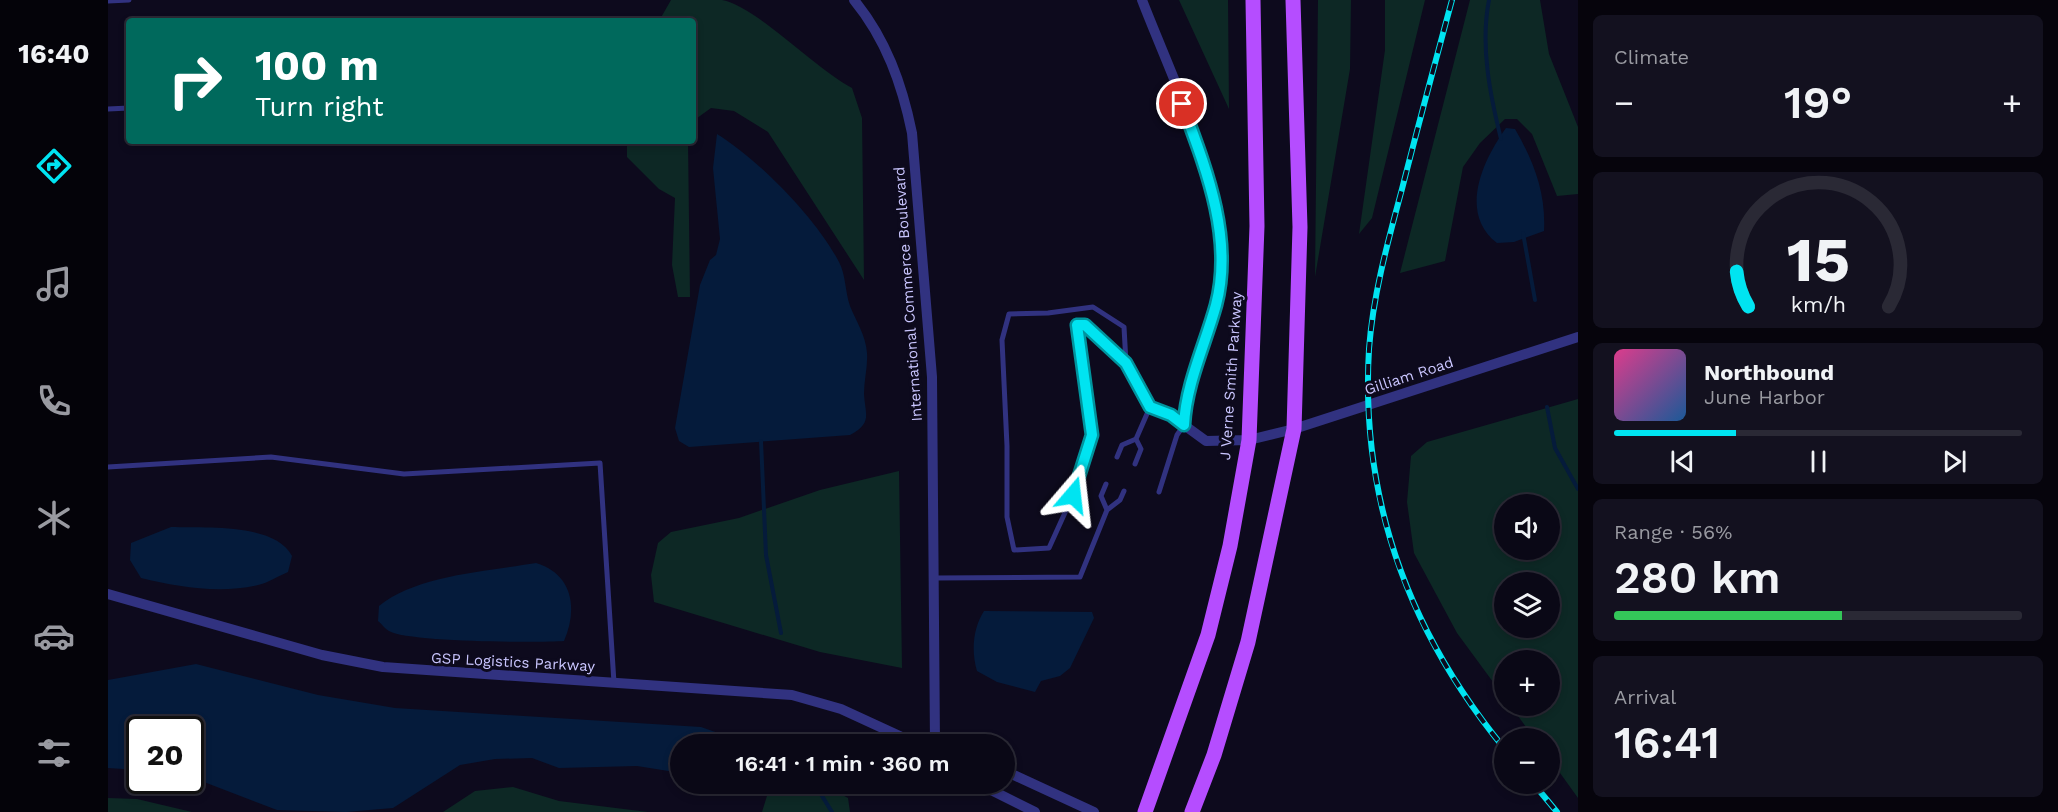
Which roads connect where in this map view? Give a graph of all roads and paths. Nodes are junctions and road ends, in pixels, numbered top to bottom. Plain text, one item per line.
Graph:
1 (129, 0) edge
2 (854, 0) edge
3 (1142, 0) edge
4 (1253, 0) edge
5 (1293, 0) edge
6 (108, 1) edge
7 (126, 108) edge
8 (108, 109) edge
9 (1578, 337) edge
10 (1126, 363) junction
11 (1150, 407) junction
12 (1184, 425) junction
13 (1294, 429) junction
14 (1136, 439) junction
15 (1248, 440) junction
16 (1117, 457) dead end
17 (1135, 464) dead end
18 (108, 466) edge
19 (1106, 484) dead end
20 (1124, 490) dead end
21 (1159, 492) dead end
22 (1107, 510) junction
23 (934, 578) junction
24 (108, 594) edge
25 (614, 683) junction
26 (895, 734) edge
27 (935, 734) edge
28 (1015, 776) edge
29 (999, 794) edge
30 (1035, 812) edge
31 (1095, 812) edge
32 (1145, 812) edge
33 (1192, 812) edge

1 - 6 lane
2 - 23 street, International Commerce Boulevard
3 - 12 street
4 - 15 main road, J Verne Smith Parkway
5 - 13 main road
7 - 8 lane
9 - 13 street, Gilliam Road
10 - 10 lane
10 - 11 lane
11 - 12 lane
11 - 14 lane
12 - 15 street, Gilliam Road
12 - 21 lane
13 - 15 street, Gilliam Road
13 - 33 main road
14 - 16 lane
14 - 17 lane
15 - 32 main road, J Verne Smith Parkway
18 - 25 lane
19 - 22 lane
20 - 22 lane
22 - 23 lane
23 - 27 street, International Commerce Boulevard
24 - 25 street, GSP Logistics Parkway
25 - 26 street, GSP Logistics Parkway
28 - 31 street
29 - 30 street

